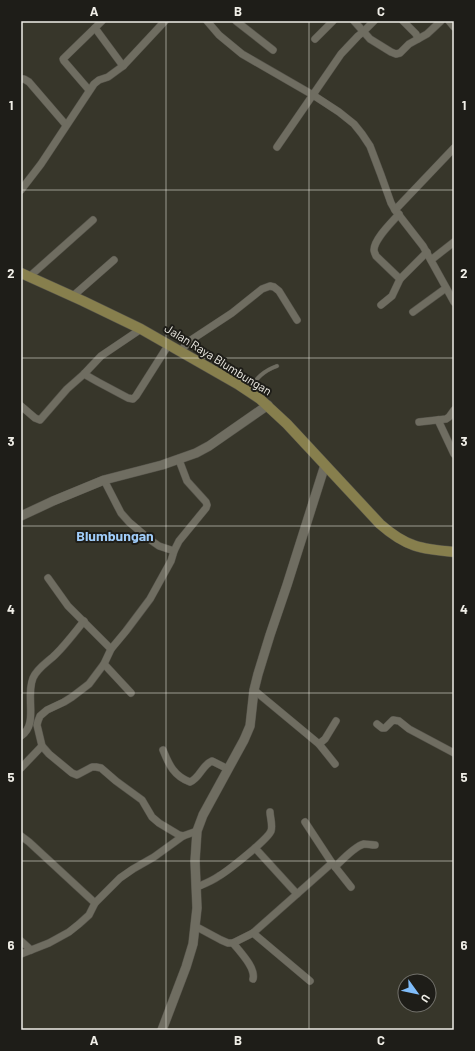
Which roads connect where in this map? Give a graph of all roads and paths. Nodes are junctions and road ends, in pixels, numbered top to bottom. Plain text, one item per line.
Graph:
1 (102, 21) edge
2 (207, 21) edge
3 (236, 21) edge
4 (333, 21) edge
5 (354, 21) edge
6 (374, 21) edge
7 (403, 21) edge
8 (440, 21) edge
9 (449, 21) edge
10 (163, 22) edge
11 (454, 27) edge
12 (95, 28) junction
13 (363, 32) junction
14 (418, 39) junction
15 (315, 40) dead end
16 (273, 50) dead end
17 (122, 66) junction
18 (21, 79) edge
19 (89, 90) junction
20 (313, 95) junction
21 (66, 125) junction
22 (278, 147) dead end
23 (454, 148) edge
24 (21, 190) edge
25 (397, 212) junction
26 (93, 220) dead end
27 (454, 242) edge
28 (427, 252) junction
29 (114, 260) dead end
30 (431, 260) junction
31 (25, 275) edge
32 (400, 279) junction
33 (446, 288) junction
34 (73, 296) junction
35 (454, 302) edge
36 (381, 305) dead end
37 (413, 312) dead end
38 (297, 320) dead end
39 (142, 329) junction
40 (169, 344) junction
41 (180, 351) junction
42 (277, 366) dead end
43 (84, 374) junction
44 (247, 391) junction
45 (268, 405) junction
46 (21, 406) edge
47 (454, 410) edge
48 (438, 420) junction
49 (419, 422) dead end
50 (454, 454) edge
51 (179, 460) junction
52 (325, 465) junction
53 (104, 480) junction
54 (21, 516) edge
55 (174, 551) junction
56 (454, 552) edge
57 (48, 578) dead end
58 (84, 622) junction
59 (111, 649) junction
60 (104, 664) junction
61 (254, 690) junction
62 (132, 694) dead end
63 (336, 721) dead end
64 (377, 724) dead end
65 (21, 736) edge
66 (319, 744) junction
67 (42, 746) junction
68 (163, 750) dead end
69 (454, 753) edge
70 (335, 764) dead end
71 (21, 768) edge
72 (228, 769) junction
73 (270, 812) dead end
74 (305, 822) dead end
75 (197, 831) junction
76 (21, 836) edge
77 (183, 836) junction
78 (375, 845) dead end
79 (255, 848) junction
80 (334, 865) junction
81 (197, 887) junction
82 (351, 888) dead end
83 (297, 894) junction
84 (95, 903) junction
85 (195, 926) junction
86 (253, 933) junction
87 (21, 941) edge
88 (233, 943) junction
89 (31, 950) junction
90 (21, 954) edge
91 (253, 979) dead end
92 (310, 981) dead end
93 (162, 1030) edge

1 - 12 street
2 - 20 street
3 - 16 street
4 - 15 street
5 - 13 street
6 - 13 street
7 - 14 street
8 - 14 street
9 - 11 street
10 - 17 street
12 - 17 street
12 - 19 street
13 - 14 street
13 - 20 street
17 - 19 street
18 - 21 street
19 - 21 street
20 - 22 street
20 - 25 street
21 - 24 street
23 - 25 street
25 - 28 street
25 - 32 street
26 - 31 street
27 - 30 street
28 - 30 street
28 - 32 street
29 - 34 street
30 - 33 street
31 - 34 main road, Jalan Raya Blumbungan
32 - 36 street
33 - 35 street
33 - 37 street
34 - 39 main road, Jalan Raya Blumbungan
38 - 41 street
39 - 40 main road, Jalan Raya Blumbungan
39 - 43 street
40 - 41 main road, Jalan Raya Blumbungan
40 - 43 street
41 - 44 main road, Jalan Raya Blumbungan
42 - 44 lane
43 - 46 street
44 - 45 main road, Jalan Raya Blumbungan
45 - 51 street
45 - 52 main road, Jalan Raya Blumbungan
47 - 48 street
48 - 49 street
48 - 50 street
51 - 53 street
51 - 55 street
52 - 56 main road, Jalan Raya Blumbungan
52 - 61 street
53 - 54 street
53 - 55 street
55 - 59 street
57 - 58 street
58 - 59 street
58 - 65 street
59 - 60 street
60 - 62 street
60 - 67 street
61 - 66 street
61 - 72 street
63 - 66 street
64 - 69 street
66 - 70 street
67 - 71 street
67 - 77 street
68 - 72 street
72 - 75 street
73 - 79 street
74 - 80 street
75 - 77 street
75 - 81 street
76 - 84 street
77 - 84 street
78 - 80 street
79 - 81 street
79 - 83 street
80 - 82 street
80 - 83 street
81 - 85 street
83 - 86 street
84 - 89 street
85 - 88 street
85 - 93 street
86 - 88 street
86 - 92 street
87 - 89 street
88 - 91 street
89 - 90 street

